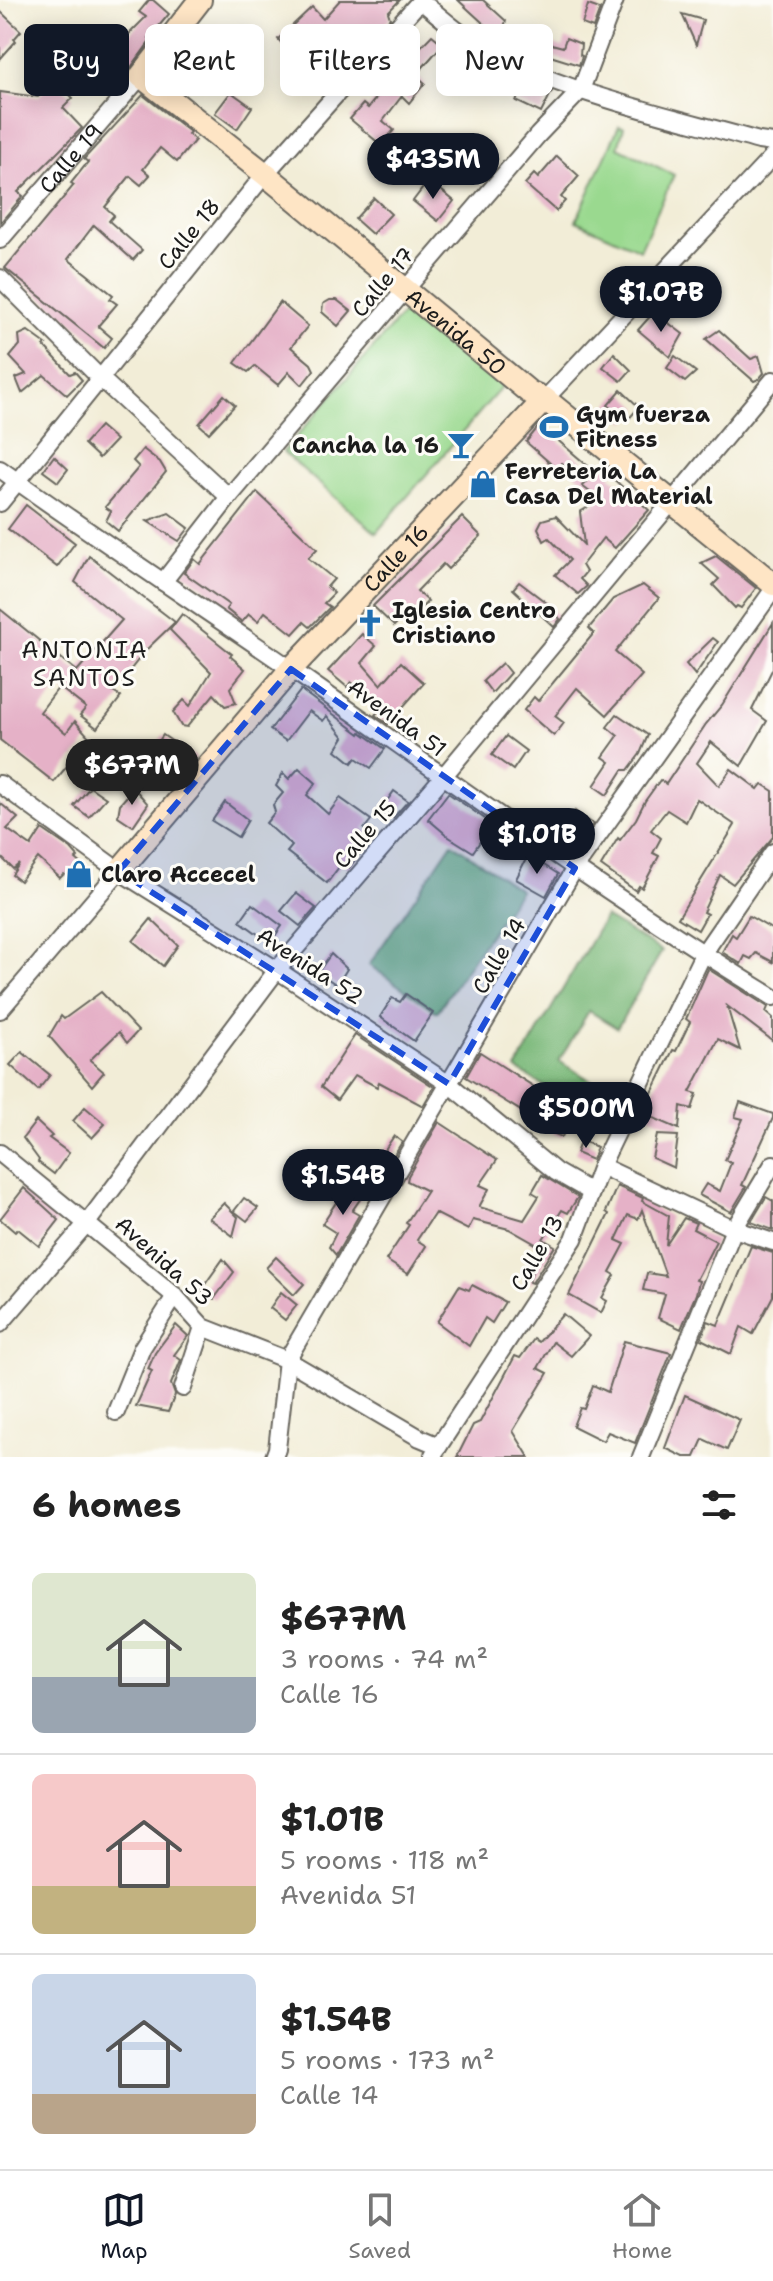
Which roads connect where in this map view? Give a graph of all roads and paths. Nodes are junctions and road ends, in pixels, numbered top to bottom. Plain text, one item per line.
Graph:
1 (200, 0) edge
2 (421, 0) edge
3 (615, 0) edge
4 (141, 76) junction
5 (581, 90) junction
6 (773, 143) edge
7 (773, 156) edge
8 (265, 174) junction
9 (0, 240) edge
10 (0, 278) edge
11 (405, 290) junction
12 (100, 378) junction
13 (773, 380) edge
14 (545, 399) junction
15 (0, 469) edge
16 (17, 482) junction
17 (229, 497) junction
18 (671, 500) junction
19 (0, 503) edge
20 (163, 582) junction
21 (773, 584) edge
22 (773, 590) edge
23 (291, 669) junction
24 (442, 778) junction
25 (0, 784) edge
26 (773, 852) edge
27 (575, 868) junction
28 (119, 871) junction
29 (703, 954) junction
30 (277, 970) junction
31 (773, 997) edge
32 (0, 1010) edge
33 (449, 1084) junction
34 (0, 1153) edge
35 (773, 1164) edge
36 (601, 1166) junction
37 (591, 1192) junction
38 (87, 1223) junction
39 (734, 1229) junction
40 (773, 1242) edge
41 (175, 1296) junction
42 (0, 1324) edge
43 (203, 1327) junction
44 (287, 1360) junction
45 (183, 1388) dead end
46 (116, 1412) dead end
47 (436, 1453) edge
48 (274, 1457) edge
49 (641, 1457) edge

1 - 4 street, Calle 19
2 - 5 street
2 - 8 street, Calle 18
3 - 5 street, Calle 17
4 - 8 street, Avenida 50
4 - 9 street, Calle 19
5 - 6 street
5 - 11 street, Calle 17
7 - 14 street, Calle 16
8 - 11 street, Avenida 50
8 - 12 street, Calle 18
10 - 12 street
11 - 14 street, Avenida 50
11 - 17 street, Calle 17
12 - 16 street, Calle 18
12 - 17 street
13 - 18 street, Calle 15
14 - 18 street, Avenida 50
14 - 23 street, Calle 16
15 - 16 street, Avenida 51
16 - 19 street, Calle 18
16 - 20 street, Avenida 51
17 - 20 street, Calle 17
18 - 21 street, Avenida 50
18 - 24 street, Calle 15
20 - 23 street, Avenida 51
22 - 27 street, Calle 14
23 - 24 street, Avenida 51
23 - 28 street, Calle 16
24 - 27 street, Avenida 51
24 - 30 street, Calle 15
25 - 28 street, Avenida 52
26 - 29 street, Calle 13
27 - 29 street, Avenida 51
27 - 33 street, Calle 14
28 - 30 street, Avenida 52
28 - 32 street, Calle 16
29 - 31 street, Avenida 51
29 - 36 street, Calle 13
30 - 33 street, Avenida 52
30 - 38 street, Calle 15
33 - 37 street, Avenida 52
33 - 44 street, Calle 14
34 - 38 street, Avenida 53
35 - 39 street
36 - 37 street, Calle 13
36 - 39 street
37 - 47 street, Calle 13
38 - 41 street, Avenida 53
38 - 42 street, Calle 15
39 - 40 street
39 - 49 street
41 - 43 street, Avenida 53
41 - 46 street
43 - 44 street, Avenida 53
43 - 45 street
44 - 47 street, Avenida 53
44 - 48 street

